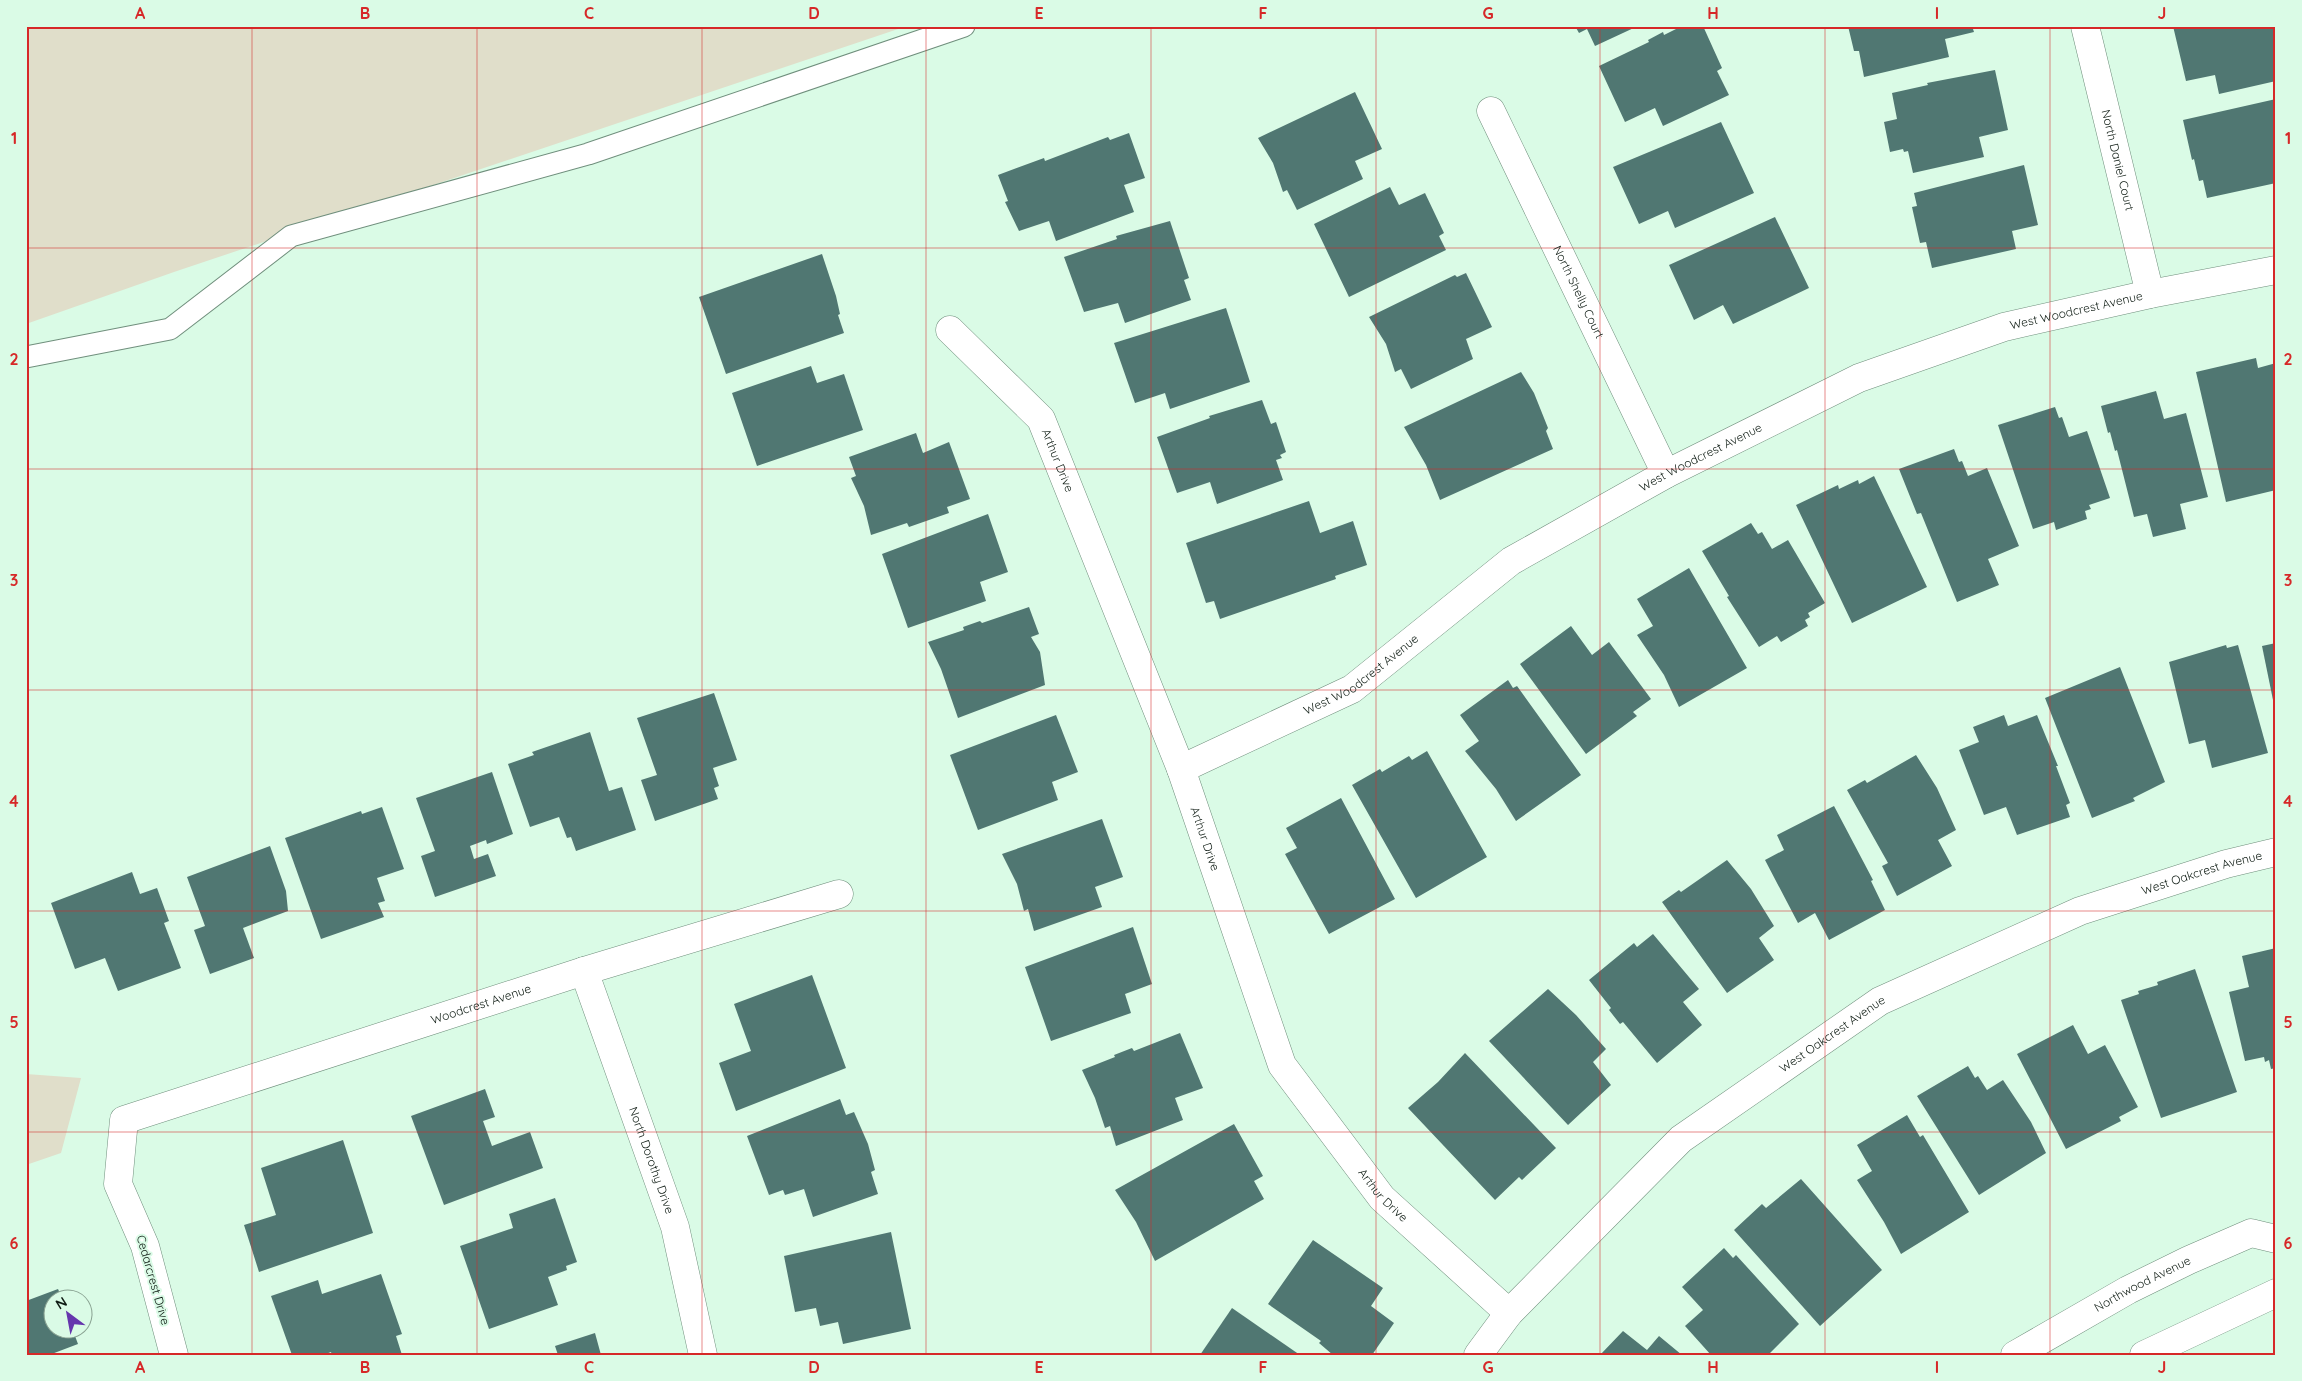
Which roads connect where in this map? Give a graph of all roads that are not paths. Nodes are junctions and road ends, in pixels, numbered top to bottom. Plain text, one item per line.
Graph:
1 (964, 26) edge
2 (2085, 26) edge
3 (1491, 111) dead end
4 (2276, 270) edge
5 (2150, 294) junction
6 (950, 330) dead end
7 (26, 357) edge
8 (1666, 474) junction
9 (1181, 769) junction
10 (2276, 852) edge
11 (839, 894) dead end
12 (584, 971) junction
13 (124, 1120) joint
14 (2276, 1239) edge
15 (2276, 1293) edge
16 (1508, 1313) junction
17 (174, 1355) edge
18 (703, 1355) edge
19 (1478, 1355) edge
20 (2015, 1355) edge
21 (2144, 1355) edge

1 - 7 lane
2 - 5 street, North Daniel Court
3 - 8 street, North Shelly Court
4 - 5 street, West Woodcrest Avenue
5 - 8 street, West Woodcrest Avenue
6 - 9 street, Arthur Drive
8 - 9 street, West Woodcrest Avenue
9 - 16 street, Arthur Drive
10 - 16 street, West Oakcrest Avenue
11 - 12 street, Woodcrest Avenue
12 - 13 street, Woodcrest Avenue
12 - 18 street, North Dorothy Drive
13 - 17 street, Cedarcrest Drive
14 - 20 street, Northwood Avenue
15 - 21 street
16 - 19 street, West Oakcrest Avenue

